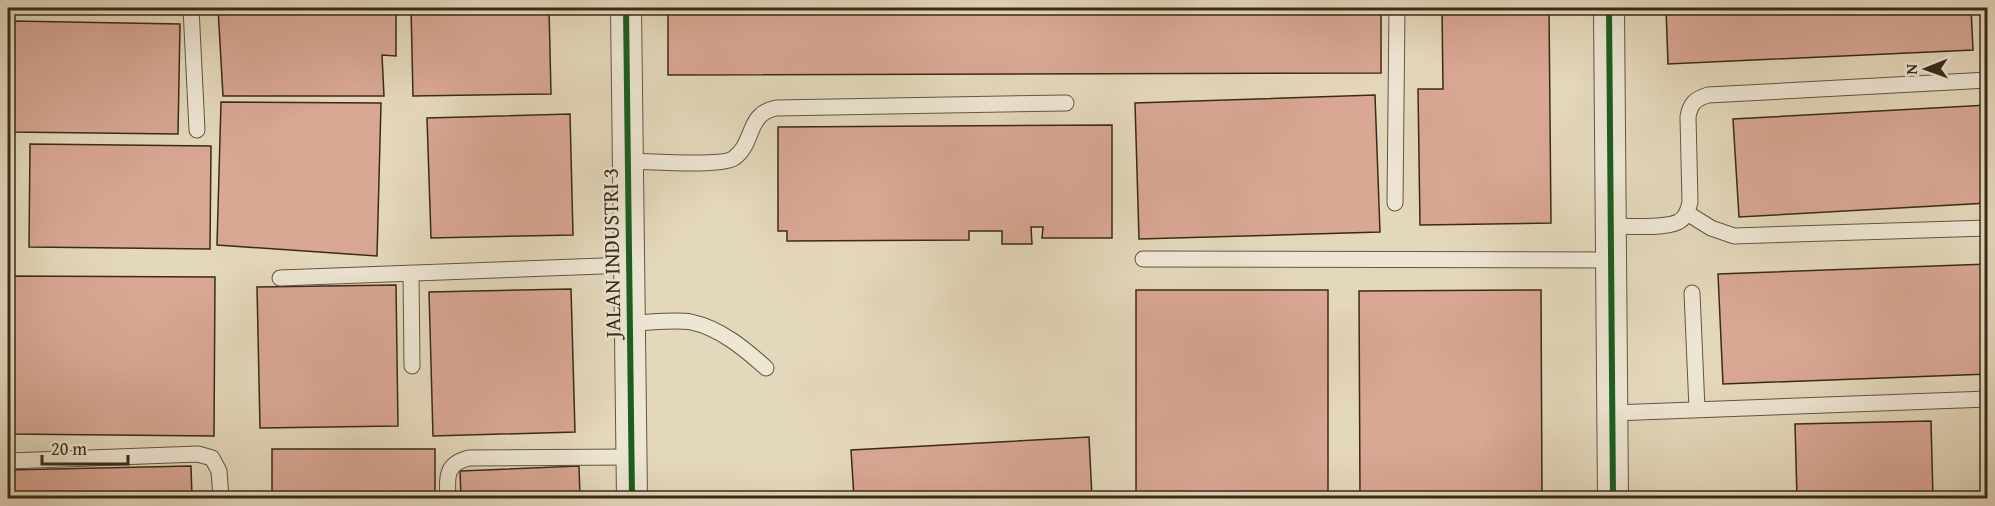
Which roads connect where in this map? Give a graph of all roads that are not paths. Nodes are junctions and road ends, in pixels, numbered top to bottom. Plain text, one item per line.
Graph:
1 (191, 8) edge
2 (626, 8) edge
3 (1397, 8) edge
4 (1609, 8) edge
5 (1988, 80) edge
6 (1066, 103) dead end
7 (197, 130) dead end
8 (628, 161) junction
9 (1395, 203) dead end
10 (1687, 213) junction
11 (1611, 226) junction
12 (1988, 228) edge
13 (1143, 260) dead end
14 (1611, 260) junction
15 (629, 265) junction
16 (411, 273) junction
17 (280, 278) dead end
18 (1692, 293) dead end
19 (630, 323) junction
20 (412, 366) dead end
21 (766, 368) dead end
22 (1988, 399) edge
23 (1697, 409) junction
24 (1612, 413) junction
25 (631, 457) junction
26 (8, 461) edge
27 (221, 498) edge
28 (448, 498) edge
29 (632, 498) edge
30 (1613, 498) edge

1 - 7 lane
2 - 8 street, JALAN INDUSTRI 3
3 - 9 lane
4 - 11 street
5 - 10 lane
6 - 8 lane
8 - 15 street, JALAN INDUSTRI 3
10 - 11 lane
10 - 12 lane
11 - 14 street
13 - 14 lane
14 - 24 street
15 - 16 lane
15 - 19 street, JALAN INDUSTRI 3
16 - 17 lane
16 - 20 lane
18 - 23 lane
19 - 21 lane
19 - 25 street, JALAN INDUSTRI 3
22 - 23 lane
23 - 24 lane
24 - 30 street
25 - 28 lane
25 - 29 street, JALAN INDUSTRI 3
26 - 27 lane

